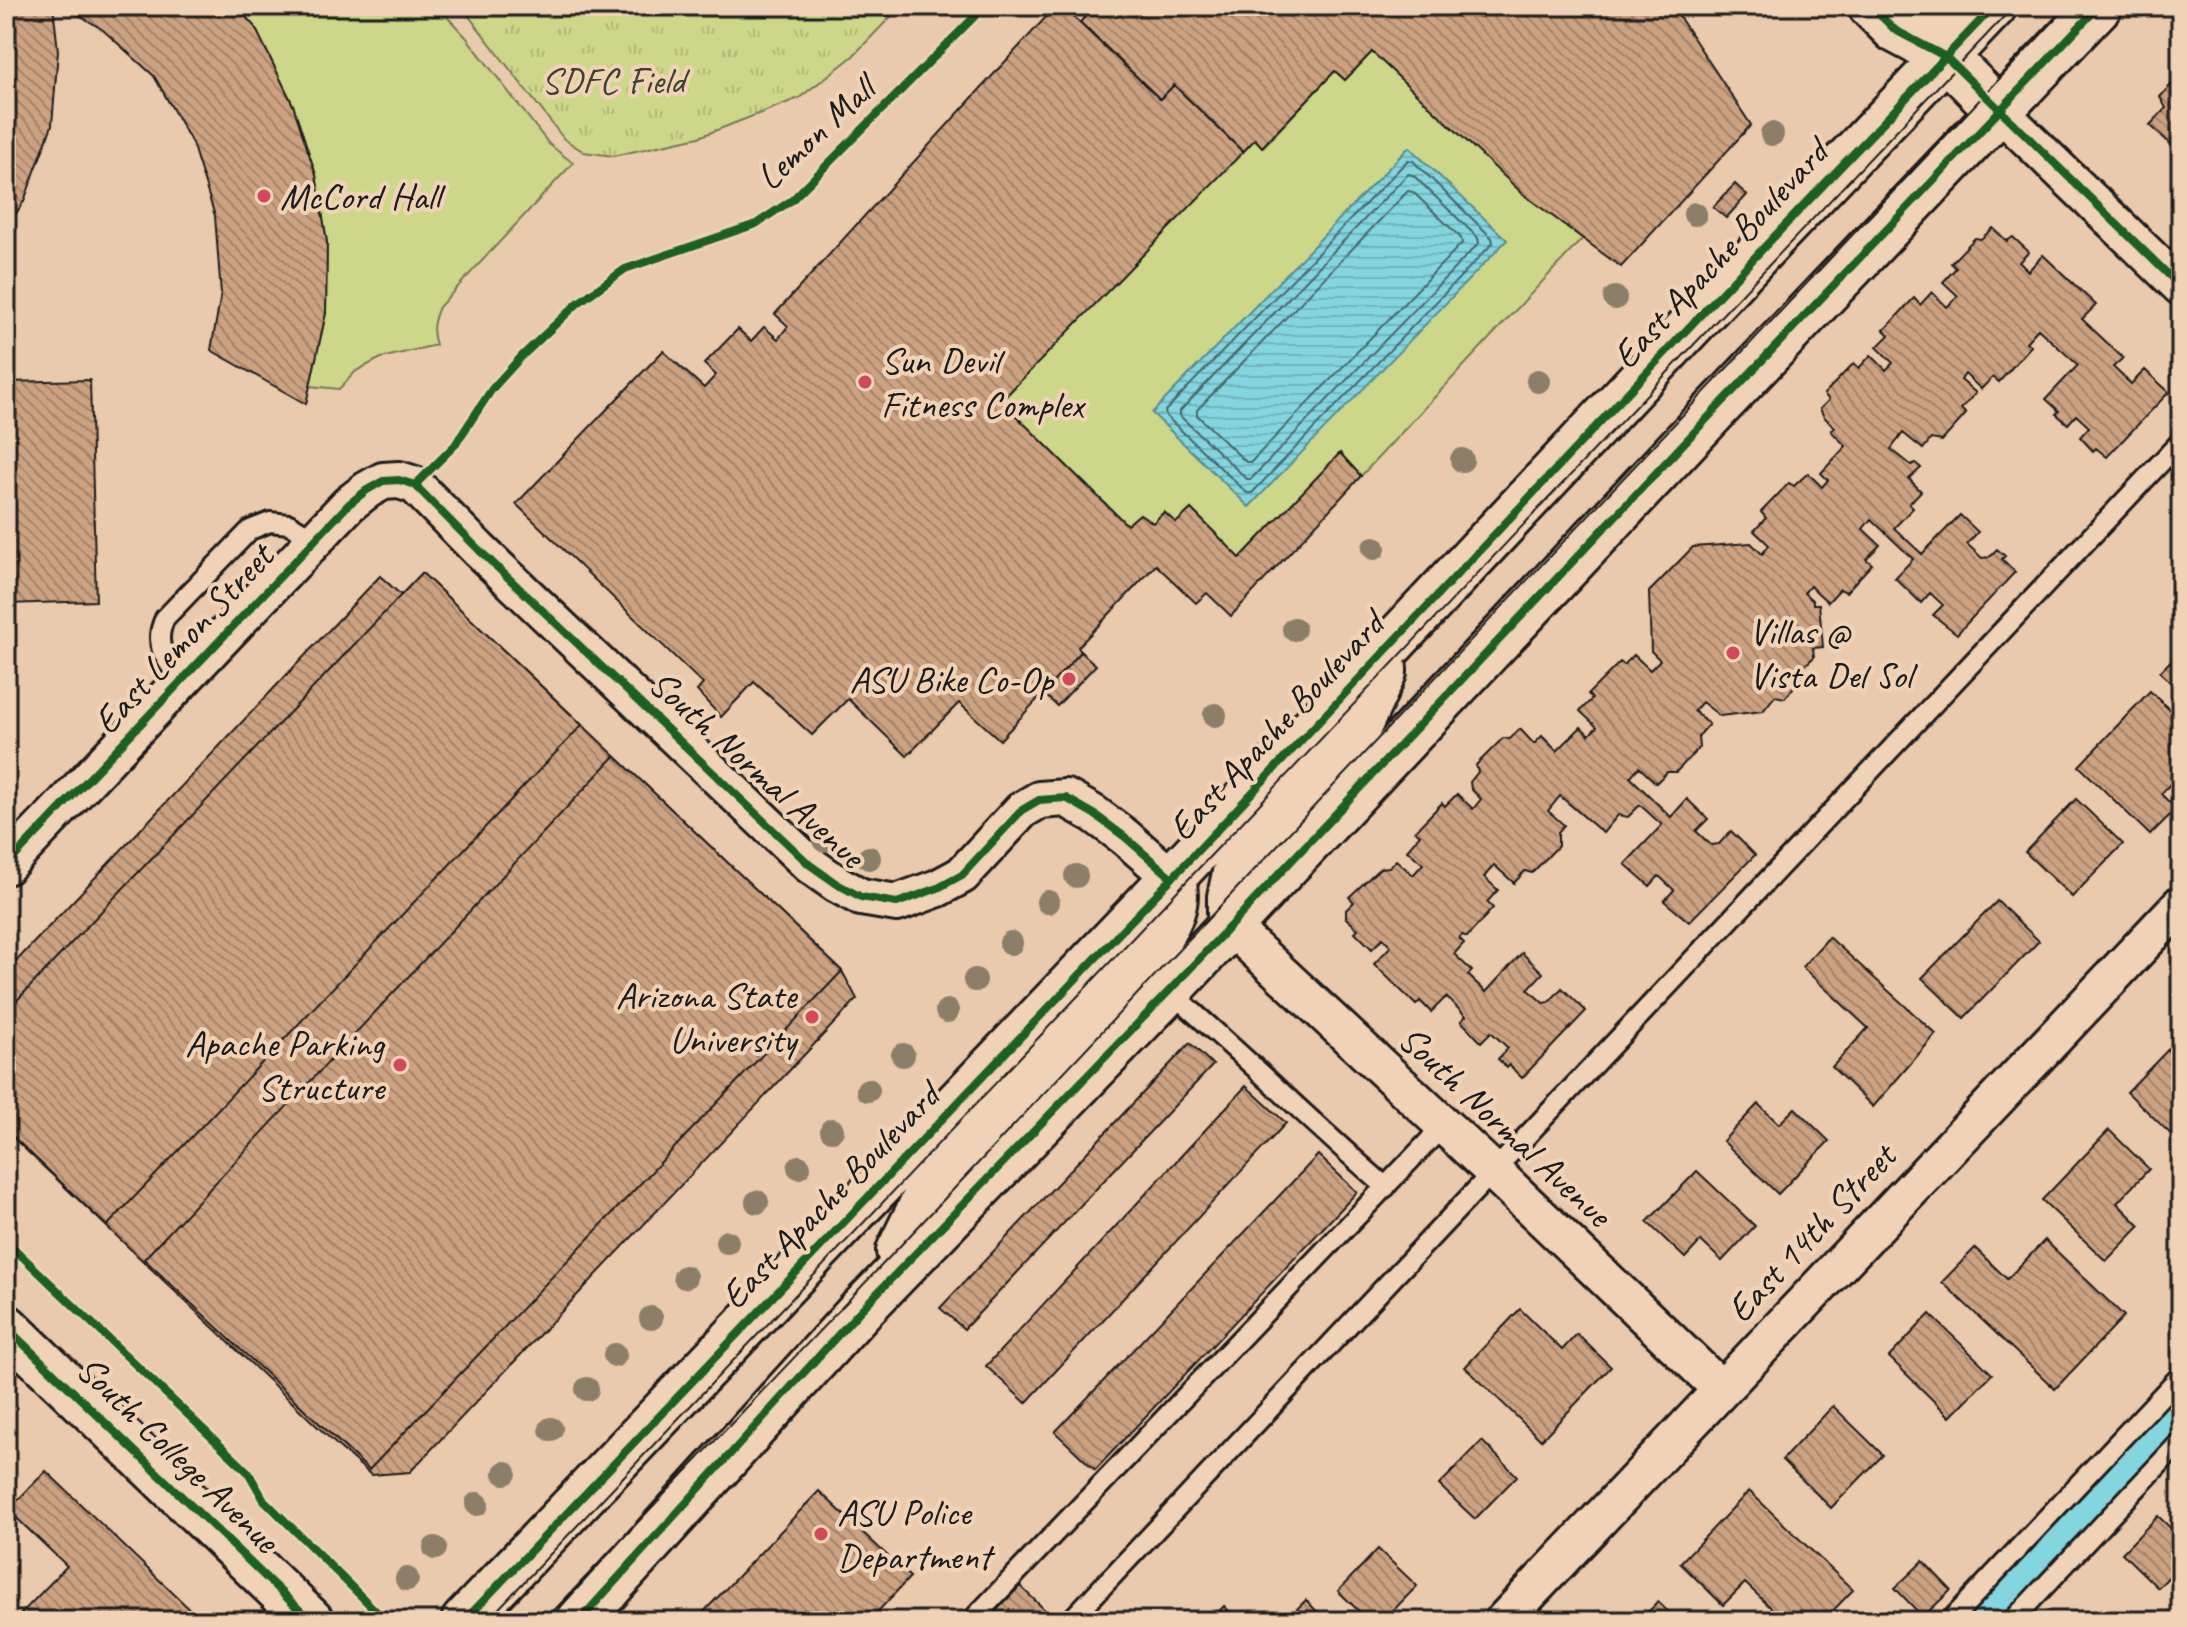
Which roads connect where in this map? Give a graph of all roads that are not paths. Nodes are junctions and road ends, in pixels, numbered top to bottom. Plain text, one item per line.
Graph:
1 (1871, 6) edge
2 (1926, 6) edge
3 (1994, 6) edge
4 (2099, 6) edge
5 (1946, 57) junction
6 (1999, 111) junction
7 (2181, 287) edge
8 (2181, 441) edge
9 (415, 485) joint
10 (315, 540) junction
11 (1383, 653) junction
12 (182, 682) junction
13 (6, 866) edge
14 (1172, 878) junction
15 (2181, 904) edge
16 (1230, 926) junction
17 (1169, 991) junction
18 (1444, 1125) junction
19 (1494, 1172) junction
20 (1386, 1187) junction
21 (891, 1278) junction
22 (6, 1327) edge
23 (2181, 1375) edge
24 (1721, 1389) junction
25 (2181, 1441) edge
26 (311, 1621) edge
27 (464, 1621) edge
28 (579, 1621) edge
29 (971, 1621) edge
30 (1070, 1621) edge
31 (1503, 1621) edge
32 (1950, 1621) edge
33 (2012, 1621) edge

1 - 5 main road
2 - 5 main road
3 - 5 main road, East Apache Boulevard
4 - 6 main road
5 - 6 main road
5 - 11 main road, East Apache Boulevard
6 - 7 street
6 - 16 main road
8 - 19 lane
9 - 10 street, East Lemon Street
9 - 14 street, South Normal Avenue
10 - 12 street, East Lemon Street
10 - 12 lane
11 - 14 main road, East Apache Boulevard
11 - 16 main road
12 - 13 street, East Lemon Street
14 - 21 main road
14 - 27 main road, East Apache Boulevard
15 - 24 street, East 14th Street
16 - 17 main road
16 - 18 street, South Normal Avenue
17 - 20 lane
17 - 21 main road
18 - 19 street, South Normal Avenue
18 - 20 lane
19 - 24 street, South Normal Avenue
19 - 30 lane
20 - 29 lane
21 - 28 main road
22 - 26 main road, South College Avenue
23 - 32 lane
24 - 31 street, East 14th Street
25 - 33 lane

